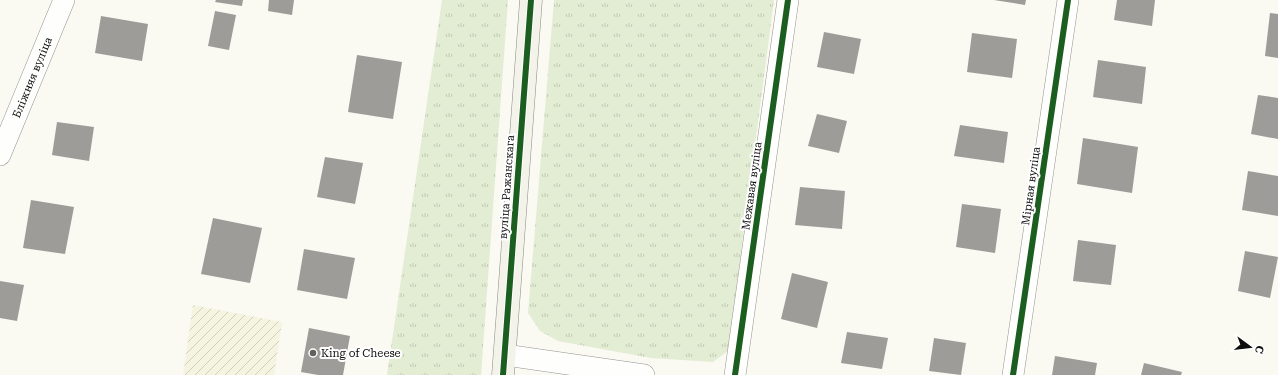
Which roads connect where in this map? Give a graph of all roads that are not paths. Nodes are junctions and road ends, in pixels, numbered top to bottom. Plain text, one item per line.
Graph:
1 (64, 0) edge
2 (531, 0) edge
3 (788, 0) edge
4 (1068, 0) edge
5 (0, 155) edge
6 (504, 365) edge
7 (644, 375) edge
8 (735, 375) edge
9 (1013, 375) edge

1 - 5 street, Бліжняя вуліца
2 - 6 street, вуліца Ражанскага
3 - 8 street, Межавая вуліца
4 - 9 street, Мірная вуліца
6 - 7 street

